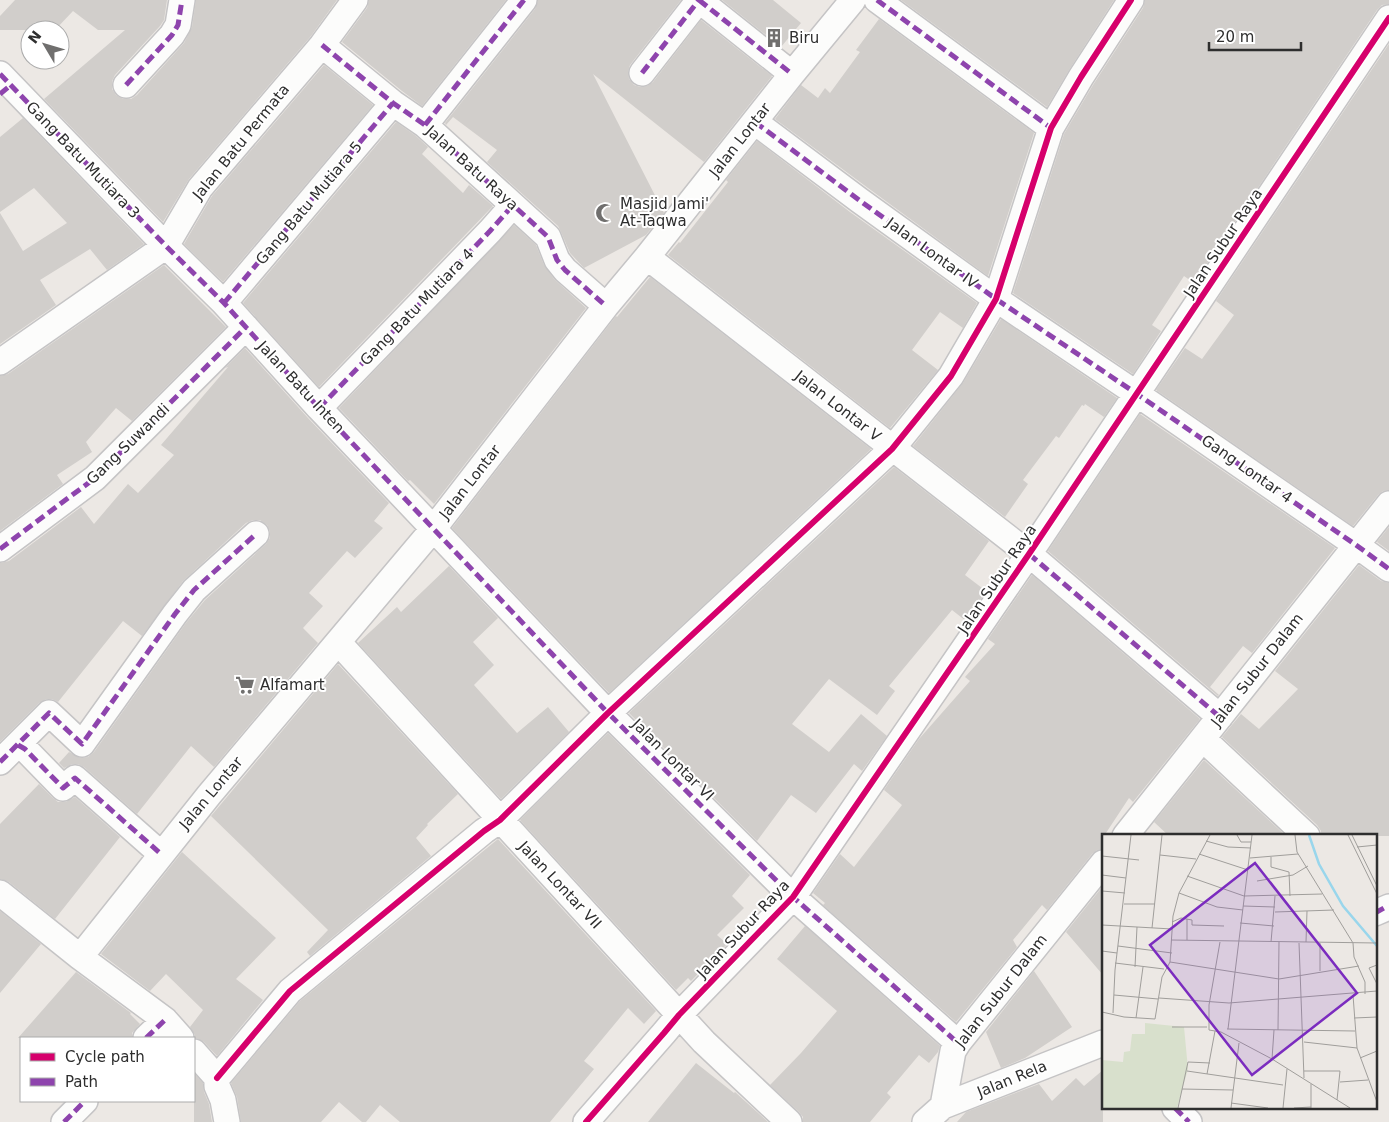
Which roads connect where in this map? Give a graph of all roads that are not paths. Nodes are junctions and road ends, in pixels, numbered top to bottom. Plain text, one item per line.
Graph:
1 (182, 0) edge
2 (355, 0) edge
3 (524, 0) edge
4 (699, 0) edge
5 (853, 0) edge
6 (877, 0) edge
7 (1131, 0) edge
8 (1389, 18) edge
9 (1382, 43) edge
10 (322, 45) junction
11 (642, 73) dead end
12 (792, 74) junction
13 (4, 84) edge
14 (126, 85) dead end
15 (393, 103) junction
16 (755, 122) junction
17 (425, 125) junction
18 (1051, 128) junction
19 (513, 205) junction
20 (166, 246) junction
21 (647, 256) junction
22 (996, 300) junction
23 (224, 303) junction
24 (606, 306) junction
25 (246, 327) junction
26 (0, 362) edge
27 (1137, 394) junction
28 (319, 408) junction
29 (892, 449) junction
30 (1389, 504) edge
31 (434, 528) junction
32 (256, 534) dead end
33 (1356, 545) junction
34 (0, 549) edge
35 (1029, 554) junction
36 (1389, 569) edge
37 (338, 642) junction
38 (608, 712) junction
39 (1220, 716) junction
40 (1203, 739) junction
41 (18, 745) junction
42 (0, 762) edge
43 (500, 820) junction
44 (1127, 834) edge
45 (1305, 834) edge
46 (161, 854) junction
47 (1102, 864) edge
48 (1, 895) edge
49 (793, 898) junction
50 (80, 957) junction
51 (679, 1015) junction
52 (164, 1020) junction
53 (147, 1037) edge
54 (180, 1037) edge
55 (1102, 1043) edge
56 (195, 1053) edge
57 (954, 1055) junction
58 (217, 1078) junction
59 (83, 1102) edge
60 (1177, 1110) edge
61 (934, 1114) edge
62 (64, 1122) edge
63 (227, 1122) edge
64 (586, 1122) edge
65 (789, 1122) edge
66 (1189, 1122) edge

1 - 14 street
2 - 10 street, Jalan Batu Permata
3 - 17 street
4 - 11 street
4 - 12 street
5 - 12 street, Jalan Lontar
6 - 18 street
7 - 18 street
8 - 9 street, Jalan Subur Raya
9 - 27 street, Jalan Subur Raya
10 - 15 street, Jalan Batu Raya
10 - 20 street, Jalan Batu Permata
12 - 16 street, Jalan Lontar
13 - 20 street, Gang Batu Mutiara 3
15 - 17 street, Jalan Batu Raya
15 - 23 street, Gang Batu Mutiara 5
16 - 21 street, Jalan Lontar
16 - 22 street, Jalan Lontar IV
17 - 19 street, Jalan Batu Raya
18 - 22 street
19 - 24 street, Jalan Batu Raya
19 - 28 street, Gang Batu Mutiara 4
20 - 23 street, Jalan Batu Inten
20 - 26 street, Jalan Batu Permata
21 - 24 street, Jalan Lontar
21 - 29 street, Jalan Lontar V
22 - 27 street, Jalan Lontar IV
22 - 29 street
23 - 25 street, Jalan Batu Inten
24 - 31 street, Jalan Lontar
25 - 28 street, Jalan Batu Inten
25 - 34 street, Gang Suwandi
27 - 33 street, Gang Lontar 4
27 - 35 street, Jalan Subur Raya
28 - 31 street, Jalan Batu Inten
29 - 35 street, Jalan Lontar V
29 - 38 street
30 - 33 street, Jalan Subur Dalam
31 - 37 street, Jalan Lontar
31 - 38 street, Jalan Lontar VI
32 - 41 street
33 - 36 street, Gang Lontar 4
33 - 39 street, Jalan Subur Dalam
35 - 39 street, Jalan Lontar V
35 - 49 street, Jalan Subur Raya
37 - 43 street, Jalan Lontar VII
37 - 46 street, Jalan Lontar
38 - 43 street
38 - 49 street, Jalan Lontar VI
39 - 40 street, Jalan Subur Dalam
40 - 44 street, Jalan Subur Dalam
40 - 45 street
41 - 42 street
41 - 46 street
43 - 51 street, Jalan Lontar VII
43 - 58 street
46 - 50 street, Jalan Lontar
47 - 57 street, Jalan Subur Dalam
48 - 50 street
49 - 51 street, Jalan Subur Raya
49 - 57 street, Jalan Lontar VI
50 - 52 street
51 - 64 street, Jalan Subur Raya
51 - 65 street, Jalan Lontar VII
52 - 53 street
52 - 54 street
55 - 61 street, Jalan Rela
56 - 58 street
57 - 61 street, Jalan Subur Dalam
58 - 63 street
59 - 62 street
60 - 66 street

